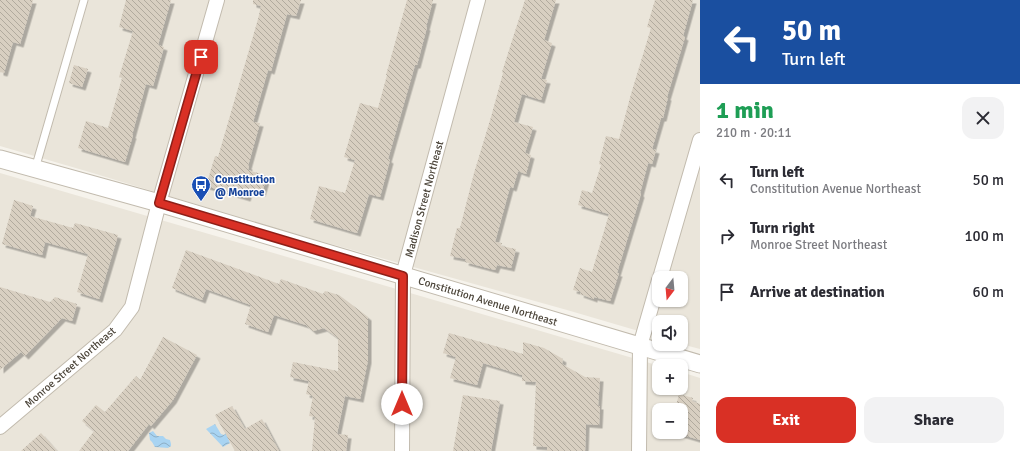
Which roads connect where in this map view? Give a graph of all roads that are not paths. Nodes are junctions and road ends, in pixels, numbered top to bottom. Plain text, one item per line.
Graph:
1 (84, 0) edge
2 (217, 0) edge
3 (478, 0) edge
4 (700, 140) edge
5 (0, 159) edge
6 (35, 169) junction
7 (159, 203) junction
8 (661, 271) edge
9 (403, 276) junction
10 (652, 304) edge
11 (640, 346) junction
12 (700, 364) edge
13 (0, 427) edge
14 (402, 451) edge
15 (639, 451) edge

1 - 6 lane
2 - 7 street, Monroe Street Northeast
3 - 9 street, Madison Street Northeast
4 - 8 street
5 - 6 street, Constitution Avenue Northeast
6 - 7 street, Constitution Avenue Northeast
7 - 9 street, Constitution Avenue Northeast
7 - 13 street, Monroe Street Northeast
9 - 11 street, Constitution Avenue Northeast
9 - 14 street, Madison Street Northeast
10 - 11 street
11 - 12 street, Constitution Avenue Northeast
11 - 15 street

